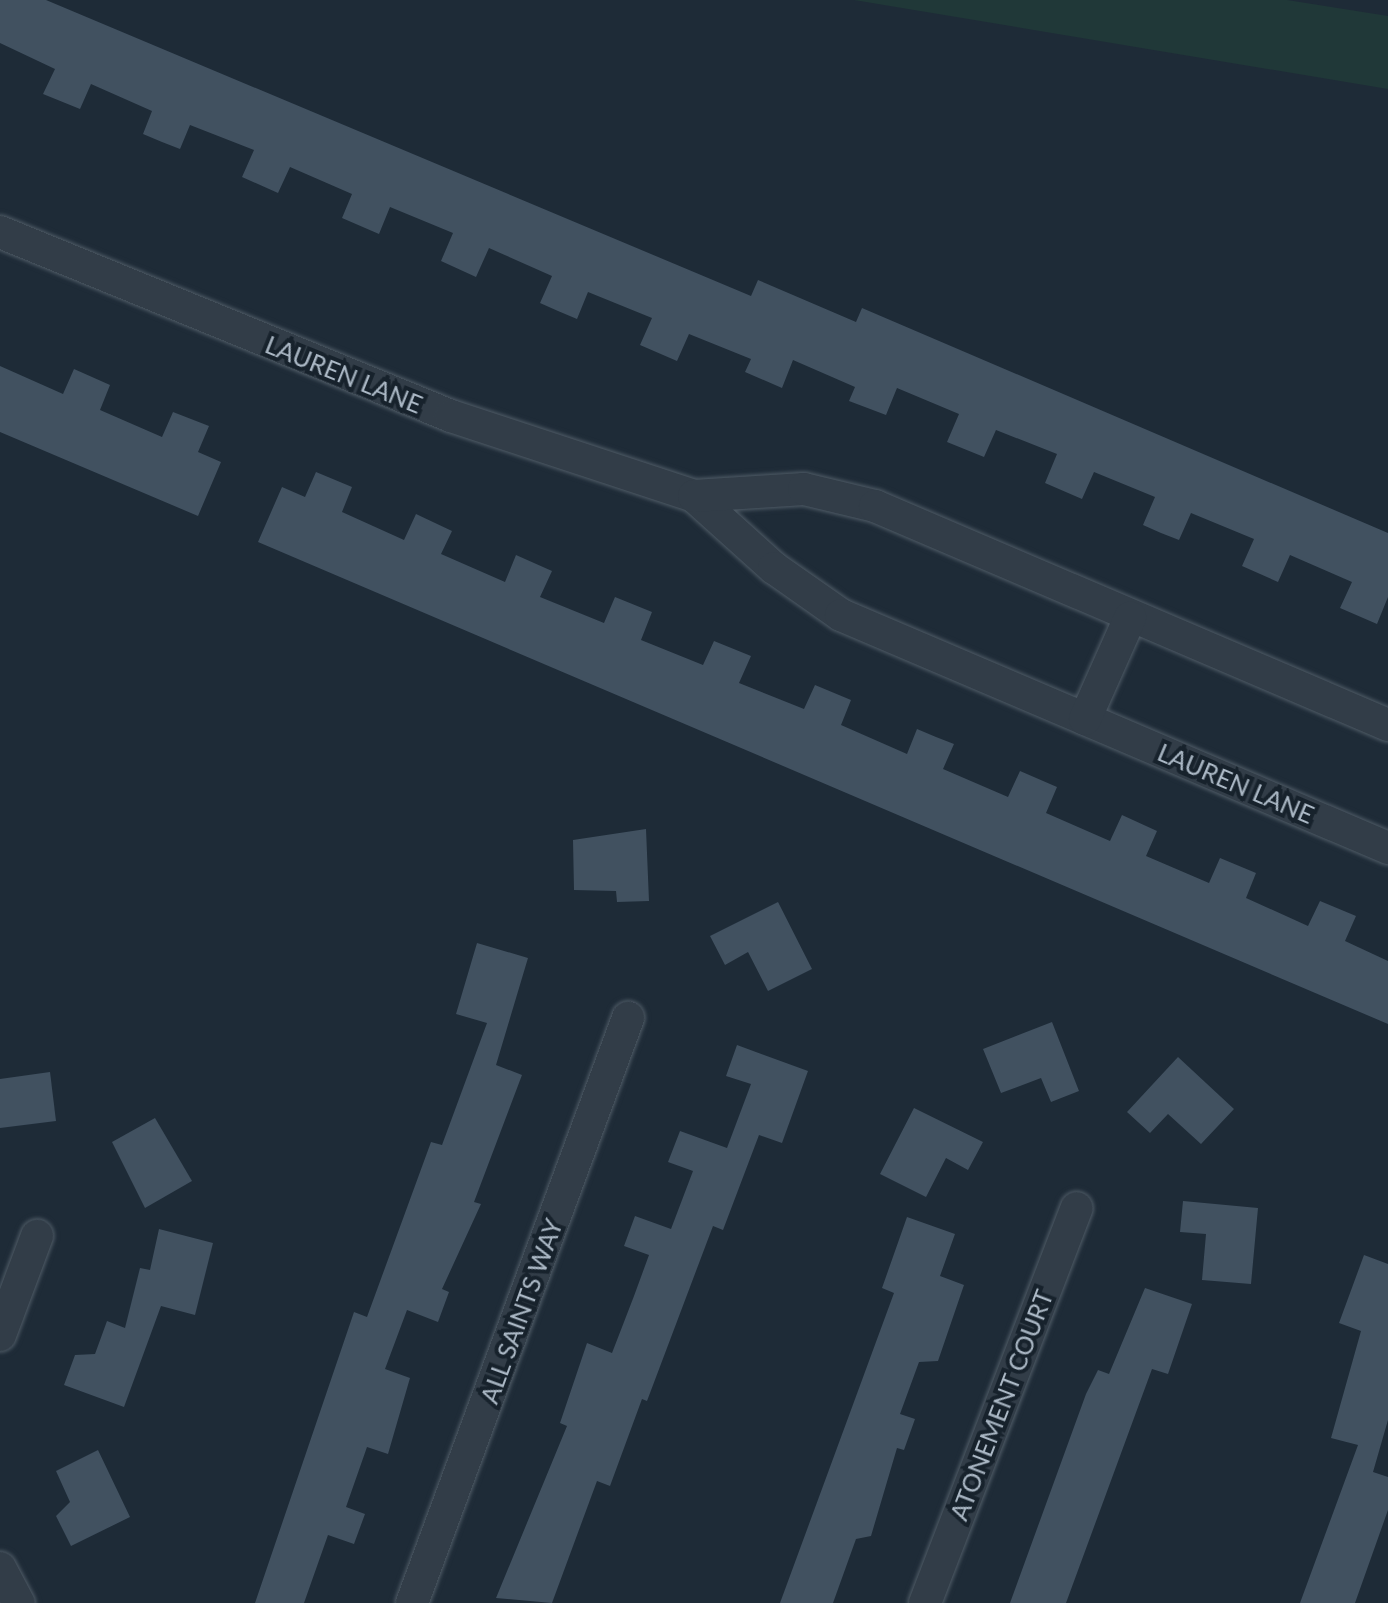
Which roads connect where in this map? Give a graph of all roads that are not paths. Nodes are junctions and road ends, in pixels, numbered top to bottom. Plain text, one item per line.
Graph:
1 (0, 232) edge
2 (694, 496) junction
3 (1130, 618) junction
4 (1084, 719) junction
5 (1388, 725) edge
6 (1388, 848) edge
7 (628, 1018) dead end
8 (1077, 1208) dead end
9 (37, 1236) dead end
10 (0, 1335) edge
11 (0, 1568) edge
12 (19, 1603) edge
13 (412, 1603) edge
14 (925, 1603) edge

1 - 2 street, LAUREN LANE
2 - 3 street, LAUREN LANE
2 - 4 street, LAUREN LANE
3 - 4 street
3 - 5 street, LAUREN LANE
4 - 6 street, LAUREN LANE
7 - 13 street, ALL SAINTS WAY
8 - 14 street, ATONEMENT COURT
9 - 10 street
11 - 12 street

